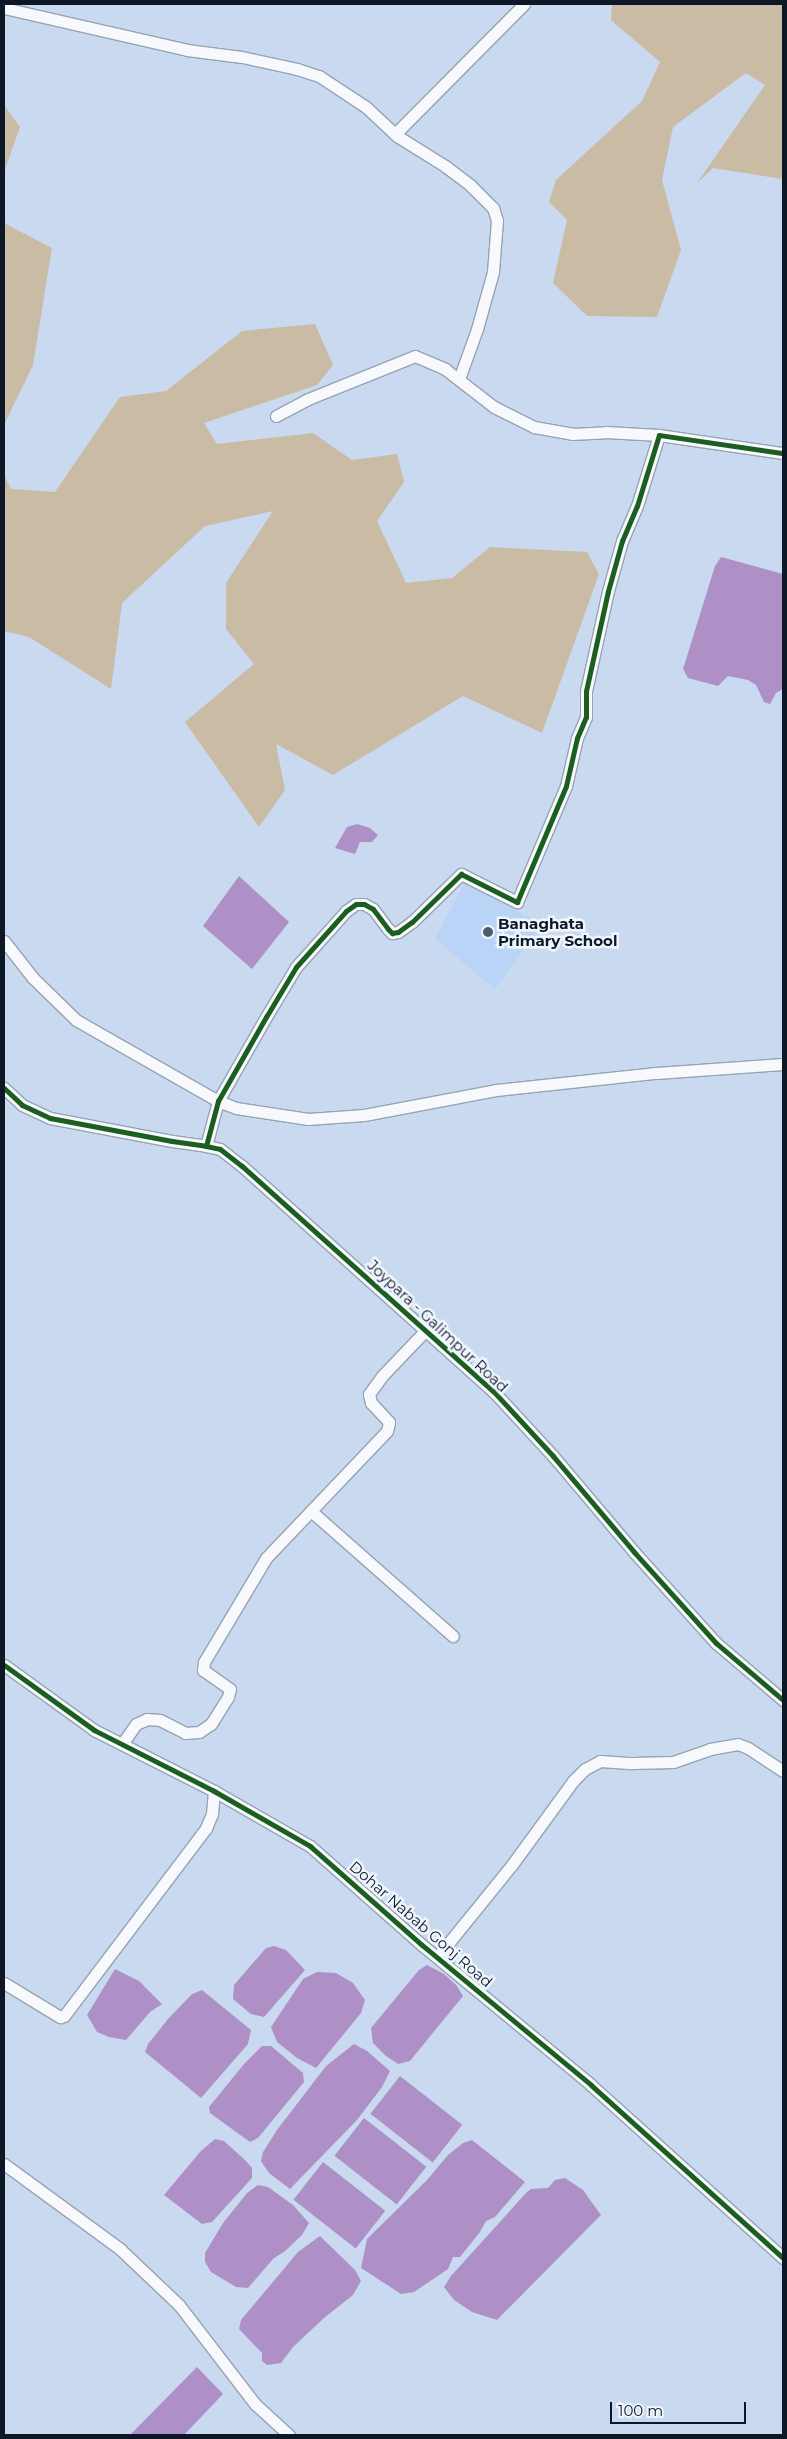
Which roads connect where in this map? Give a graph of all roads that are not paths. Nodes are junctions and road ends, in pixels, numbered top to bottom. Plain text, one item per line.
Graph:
1 (524, 4) edge
2 (4, 8) edge
3 (395, 134) junction
4 (459, 379) junction
5 (276, 416) dead end
6 (659, 434) junction
7 (783, 453) edge
8 (4, 941) edge
9 (783, 1064) edge
10 (4, 1088) edge
11 (218, 1101) junction
12 (206, 1146) junction
13 (426, 1330) junction
14 (311, 1511) junction
15 (454, 1636) dead end
16 (4, 1665) edge
17 (783, 1700) edge
18 (122, 1744) junction
19 (783, 1771) edge
20 (214, 1791) junction
21 (438, 1956) junction
22 (4, 1983) edge
23 (4, 2164) edge
24 (783, 2258) edge
25 (289, 2435) edge

1 - 3 street
2 - 3 street
3 - 4 street
4 - 5 street
4 - 6 street
6 - 7 street
6 - 11 street
8 - 11 street
9 - 11 street
10 - 12 street, Joypara - Galimpur Road
11 - 12 street
12 - 13 street, Joypara - Galimpur Road
13 - 14 street
13 - 17 street, Joypara - Galimpur Road
14 - 15 street
14 - 18 street
16 - 18 street, Dohar Nabab Gonj Road
18 - 20 street, Dohar Nabab Gonj Road
19 - 21 street
20 - 21 street, Dohar Nabab Gonj Road
20 - 22 street
21 - 24 street, Dohar Nabab Gonj Road
23 - 25 street

